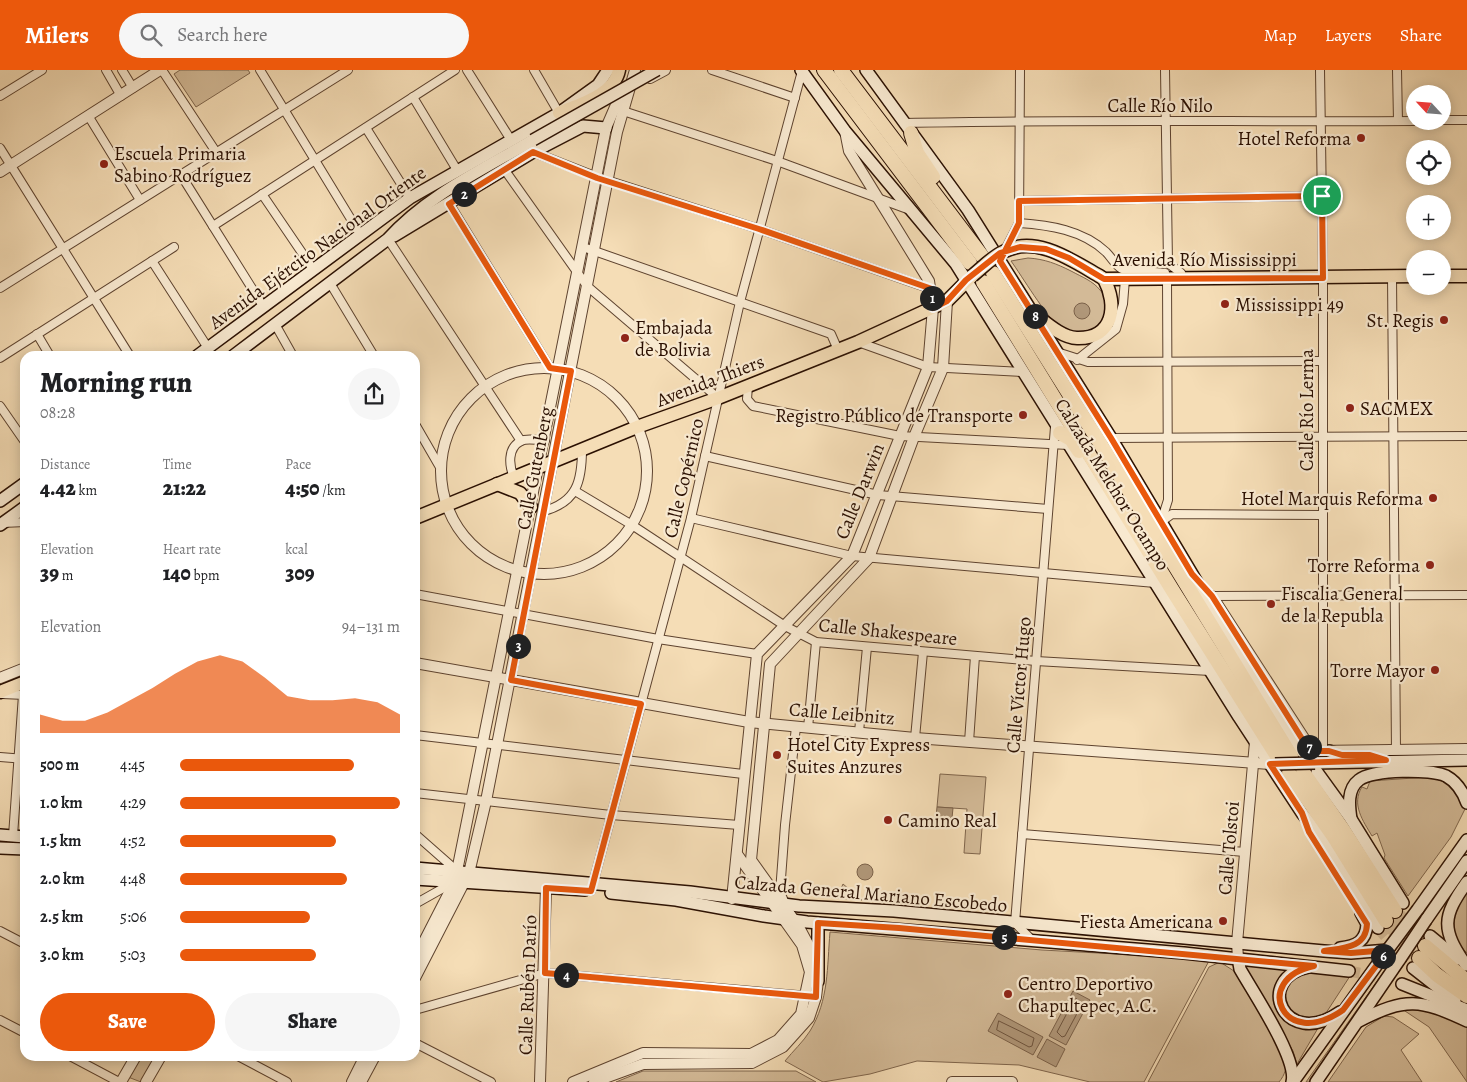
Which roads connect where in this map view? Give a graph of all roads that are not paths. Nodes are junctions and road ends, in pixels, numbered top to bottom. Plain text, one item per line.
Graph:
1 (42, 70) edge
2 (106, 70) edge
3 (122, 70) edge
4 (161, 70) edge
5 (260, 70) edge
6 (348, 70) edge
7 (455, 70) edge
8 (467, 70) edge
9 (534, 70) edge
10 (635, 70) edge
11 (657, 70) edge
12 (665, 70) edge
13 (712, 70) edge
14 (805, 70) edge
15 (866, 70) edge
16 (1020, 70) edge
17 (1165, 70) edge
18 (1320, 70) edge
19 (1397, 70) edge
20 (611, 73) edge
21 (831, 73) edge
22 (873, 75) edge
23 (133, 88) junction
24 (630, 89) junction
25 (0, 96) edge
26 (121, 96) junction
27 (413, 98) junction
28 (794, 98) junction
29 (285, 110) junction
30 (623, 111) junction
31 (559, 113) junction
32 (89, 117) junction
33 (1020, 120) junction
34 (1451, 120) edge
35 (1467, 120) edge
36 (1320, 121) junction
37 (1398, 121) junction
38 (1406, 121) edge
39 (1166, 122) junction
40 (366, 128) junction
41 (606, 128) junction
42 (908, 128) junction
43 (846, 131) junction
44 (511, 140) junction
45 (533, 146) junction
46 (0, 148) edge
47 (216, 152) junction
48 (315, 159) junction
49 (777, 161) junction
50 (10, 166) junction
51 (458, 170) junction
52 (504, 170) junction
53 (0, 172) edge
54 (181, 175) junction
55 (597, 178) junction
56 (608, 181) junction
57 (262, 194) junction
58 (1322, 196) junction
59 (410, 198) junction
60 (878, 198) junction
61 (1166, 199) junction
62 (140, 200) junction
63 (1019, 201) junction
64 (449, 204) junction
65 (946, 207) junction
66 (911, 210) junction
67 (1019, 223) junction
68 (213, 226) junction
69 (759, 229) junction
70 (360, 234) junction
71 (388, 239) junction
72 (174, 247) dead end
73 (583, 247) junction
74 (63, 248) junction
75 (594, 251) junction
76 (152, 261) junction
77 (984, 268) junction
78 (313, 269) junction
79 (578, 275) junction
80 (1185, 276) junction
81 (1392, 276) junction
82 (1406, 276) edge
83 (1451, 276) edge
84 (1467, 276) edge
85 (1103, 278) junction
86 (1323, 278) junction
87 (1125, 279) junction
88 (1167, 280) junction
89 (330, 283) junction
90 (587, 286) junction
91 (0, 288) edge
92 (932, 289) junction
93 (94, 298) junction
94 (947, 301) junction
95 (740, 302) junction
96 (263, 306) junction
97 (933, 308) junction
98 (1033, 313) junction
99 (275, 324) junction
100 (37, 334) junction
101 (858, 342) junction
102 (208, 348) junction
103 (838, 350) junction
104 (47, 351) edge
105 (127, 351) edge
106 (204, 351) edge
107 (240, 351) edge
108 (290, 351) edge
109 (371, 351) edge
110 (1057, 352) junction
111 (0, 358) edge
112 (1077, 360) junction
113 (1168, 360) junction
114 (1322, 361) junction
115 (928, 367) junction
116 (555, 368) junction
117 (943, 368) junction
118 (571, 371) junction
119 (1022, 372) junction
120 (486, 386) junction
121 (748, 386) junction
122 (718, 398) junction
123 (0, 406) edge
124 (637, 426) junction
125 (420, 433) edge
126 (1056, 434) junction
127 (20, 435) edge
128 (900, 436) junction
129 (1395, 436) junction
130 (1467, 436) edge
131 (914, 437) junction
132 (1168, 437) junction
133 (1322, 437) junction
134 (1111, 438) junction
135 (521, 441) junction
136 (545, 441) junction
137 (582, 449) junction
138 (705, 456) junction
139 (1109, 458) junction
140 (554, 461) junction
141 (540, 467) junction
142 (441, 469) junction
143 (514, 477) junction
144 (1104, 480) junction
145 (497, 484) junction
146 (20, 486) edge
147 (575, 490) junction
148 (1144, 494) junction
149 (878, 495) junction
150 (893, 497) junction
151 (2, 498) edge
152 (447, 505) junction
153 (538, 509) junction
154 (1048, 509) junction
155 (20, 511) edge
156 (1323, 515) junction
157 (420, 516) edge
158 (691, 518) junction
159 (20, 522) edge
160 (1161, 522) junction
161 (2, 524) edge
162 (632, 525) junction
163 (852, 556) junction
164 (681, 557) junction
165 (869, 558) junction
166 (519, 571) junction
167 (1043, 572) junction
168 (532, 574) junction
169 (1192, 574) junction
170 (1154, 583) junction
171 (420, 595) edge
172 (1467, 595) edge
173 (1212, 596) junction
174 (1322, 596) junction
175 (1394, 596) junction
176 (511, 611) junction
177 (524, 614) junction
178 (785, 626) junction
179 (798, 634) junction
180 (658, 639) junction
181 (816, 642) junction
182 (867, 647) junction
183 (923, 652) junction
184 (757, 654) junction
185 (975, 656) junction
186 (1036, 661) junction
187 (420, 664) edge
188 (20, 670) edge
189 (1210, 670) junction
190 (0, 678) edge
191 (498, 678) junction
192 (511, 680) junction
193 (20, 684) edge
194 (0, 693) edge
195 (20, 695) edge
196 (641, 704) junction
197 (749, 722) junction
198 (764, 724) junction
199 (796, 727) junction
200 (808, 728) junction
201 (859, 732) junction
202 (420, 736) edge
203 (915, 738) junction
204 (969, 742) junction
205 (1256, 742) junction
206 (484, 743) junction
207 (497, 745) junction
208 (1029, 747) junction
209 (1467, 749) edge
210 (1396, 750) junction
211 (1326, 751) junction
212 (0, 757) edge
213 (20, 759) edge
214 (1284, 759) junction
215 (626, 760) junction
216 (1386, 760) junction
217 (1467, 760) edge
218 (1253, 764) junction
219 (1306, 772) junction
220 (743, 774) junction
221 (420, 794) edge
222 (473, 800) junction
223 (486, 801) junction
224 (1467, 803) edge
225 (20, 810) edge
226 (1302, 813) junction
227 (611, 815) junction
228 (1351, 819) junction
229 (739, 825) junction
230 (1022, 834) junction
231 (1467, 834) edge
232 (0, 835) edge
233 (19, 836) edge
234 (420, 839) edge
235 (1467, 840) edge
236 (0, 848) edge
237 (20, 849) edge
238 (1460, 850) junction
239 (1245, 852) junction
240 (737, 854) junction
241 (1467, 861) edge
242 (420, 869) edge
243 (462, 877) junction
244 (420, 878) edge
245 (1467, 882) edge
246 (591, 887) junction
247 (546, 888) junction
248 (732, 899) junction
249 (420, 901) edge
250 (780, 904) junction
251 (1391, 916) junction
252 (788, 920) junction
253 (818, 923) junction
254 (1015, 923) junction
255 (0, 931) edge
256 (1032, 940) junction
257 (20, 941) edge
258 (1218, 941) junction
259 (1237, 943) junction
260 (1389, 949) junction
261 (420, 950) edge
262 (1324, 951) junction
263 (1422, 952) junction
264 (1184, 953) junction
265 (1238, 958) junction
266 (1314, 966) junction
267 (1467, 966) edge
268 (420, 967) edge
269 (1349, 971) tunnel mouth
270 (545, 973) junction
271 (818, 981) junction
272 (1467, 981) edge
273 (1402, 984) tunnel mouth
274 (811, 996) junction
275 (1466, 1005) edge
276 (420, 1009) edge
277 (1343, 1010) junction
278 (0, 1020) edge
279 (1467, 1020) edge
280 (1358, 1022) junction
281 (20, 1030) edge
282 (420, 1046) edge
283 (668, 1059) junction
284 (80, 1061) edge
285 (133, 1061) edge
286 (158, 1061) edge
287 (247, 1061) edge
288 (362, 1061) edge
289 (372, 1061) edge
290 (120, 1082) edge
291 (146, 1082) edge
292 (287, 1082) edge
293 (352, 1082) edge
294 (361, 1082) edge
295 (491, 1082) edge
296 (532, 1082) edge
297 (536, 1082) edge
298 (540, 1082) edge
299 (573, 1082) edge
300 (594, 1082) edge
301 (952, 1082) edge
302 (1012, 1082) edge
303 (1292, 1082) edge
304 (1316, 1082) edge

1 - 25 street
2 - 26 street
3 - 23 street
4 - 23 street
4 - 47 street
5 - 29 street
6 - 29 street
7 - 27 street
8 - 44 street
9 - 31 street
10 - 24 street, Calle Gutenberg
10 - 41 street, Calle Gutenberg
11 - 45 main road, bridge
12 - 24 street
13 - 28 street
14 - 21 highway
14 - 28 street, Calle Copérnico
14 - 43 main road, Calzada Melchor Ocampo
15 - 22 main road, Calzada Melchor Ocampo
16 - 33 street
17 - 39 street
18 - 36 street, Calle Río Lerma
19 - 37 street
20 - 31 main road
20 - 41 street
21 - 65 highway
21 - 77 highway
22 - 42 main road, Calzada Melchor Ocampo
23 - 26 street
24 - 30 street, Calle Gutenberg
26 - 32 street
27 - 40 street
27 - 51 street
28 - 49 street, Calle Copérnico
29 - 47 street
29 - 48 street
30 - 49 street
30 - 56 street, Calle Gutenberg
31 - 44 main road, Avenida Ejército Nacional Oriente
32 - 50 street
32 - 62 street
33 - 39 street, Calle Río Nilo
33 - 42 street, Calle Río Nilo
33 - 63 street
34 - 35 street
36 - 37 street, Calle Río Nilo
36 - 39 street, Calle Río Nilo
36 - 58 street, Calle Río Lerma
37 - 38 street, Calle Río Nilo
39 - 61 street
40 - 48 street
40 - 59 street
41 - 45 main road
41 - 55 street, Calle Gutenberg
42 - 65 highway
42 - 77 main road, Calzada Melchor Ocampo
43 - 60 street, Calle Darwin
43 - 66 main road, Calzada Melchor Ocampo
44 - 51 main road, Avenida Ejército Nacional Oriente
45 - 52 main road
45 - 55 street
45 - 71 main road
46 - 50 street
47 - 54 street
48 - 57 street
48 - 70 street
49 - 60 street
49 - 69 street, Calle Copérnico
50 - 53 street
50 - 74 street
51 - 59 main road, Avenida Ejército Nacional Oriente
52 - 64 main road
52 - 79 street
54 - 62 street
54 - 68 street
55 - 56 street
55 - 73 street, Calle Gutenberg
56 - 69 street
56 - 75 street, Calle Gutenberg
57 - 68 street
57 - 78 street
58 - 61 street
58 - 86 street, Calle Río Lerma
59 - 70 main road, Avenida Ejército Nacional Oriente
60 - 66 street
60 - 92 street, Calle Darwin
61 - 63 street
61 - 80 street
62 - 74 street
63 - 67 street
64 - 71 main road
64 - 116 street
65 - 77 highway
66 - 77 main road, Calzada Melchor Ocampo
67 - 77 street
67 - 80 street
68 - 96 street
69 - 92 street
69 - 95 street, Calle Copérnico
70 - 78 main road, Avenida Ejército Nacional Oriente
71 - 89 main road, Avenida Ejército Nacional Oriente
71 - 120 street
72 - 76 street
73 - 75 street
73 - 79 street, Calle Gutenberg
74 - 91 street
74 - 93 street
75 - 90 street, Calle Gutenberg
75 - 95 street
76 - 93 street
76 - 102 street
77 - 85 main road, Avenida Río Mississippi, bridge
77 - 94 main road, Avenida Thiers
77 - 98 main road, Calzada Melchor Ocampo
77 - 119 main road, Calzada Melchor Ocampo
77 - 139 highway
77 - 144 highway
78 - 96 main road, Avenida Ejército Nacional Oriente
79 - 90 street
79 - 116 street, Calle Gutenberg
80 - 86 main road, Avenida Río Mississippi
80 - 88 main road, Avenida Río Mississippi
81 - 82 main road, Avenida Río Mississippi
81 - 86 main road, Avenida Río Mississippi
81 - 129 street
83 - 84 main road
85 - 87 main road, Avenida Río Mississippi
85 - 98 main road
86 - 114 street, Calle Río Lerma
87 - 88 main road, Avenida Río Mississippi
87 - 112 street
88 - 113 street
89 - 99 main road, Avenida Ejército Nacional Oriente
89 - 109 street
90 - 118 street, Calle Gutenberg
90 - 122 street
92 - 97 street, Calle Darwin
93 - 100 street
93 - 105 street
94 - 97 main road, Avenida Thiers
94 - 117 street, Calle Darwin
95 - 103 street
95 - 122 street, Calle Copérnico
96 - 102 main road, Avenida Ejército Nacional Oriente
97 - 101 main road, Avenida Thiers
97 - 115 street, Calle Darwin
98 - 110 main road, Calzada Melchor Ocampo
99 - 107 main road, Avenida Ejército Nacional Oriente
99 - 108 street
100 - 104 street
100 - 111 street
101 - 103 main road, Avenida Thiers
101 - 115 street
102 - 106 main road, Avenida Ejército Nacional Oriente
103 - 121 main road, Avenida Thiers
110 - 112 street
110 - 134 main road, Calzada Melchor Ocampo
112 - 113 street
113 - 114 street
113 - 132 street
114 - 133 street, Calle Río Lerma
115 - 117 street
115 - 128 street, Calle Darwin
116 - 118 street
116 - 120 street
116 - 136 street, Calle Gutenberg
117 - 119 street
117 - 131 street, Calle Darwin
118 - 124 street
118 - 140 street, Calle Gutenberg
119 - 126 main road, Calzada Melchor Ocampo
120 - 135 street
120 - 142 street
121 - 122 main road, Avenida Thiers
121 - 128 street
122 - 124 main road, Avenida Thiers
122 - 138 street, Calle Copérnico
123 - 127 street
124 - 137 main road, Avenida Thiers
124 - 162 street
125 - 142 street
126 - 131 street
126 - 144 highway
126 - 154 street, Calle Víctor Hugo
126 - 170 main road, Calzada Melchor Ocampo
128 - 131 street
128 - 149 street, Calle Darwin
129 - 130 street
129 - 133 street
129 - 175 street
131 - 150 street, Calle Darwin
132 - 133 street
132 - 134 street
132 - 160 street
133 - 156 street, Calle Río Lerma
134 - 148 main road, Calzada Melchor Ocampo
135 - 136 street
135 - 143 street
136 - 141 street, Calle Gutenberg
137 - 140 main road, Avenida Thiers
137 - 147 street
138 - 149 street
138 - 158 street, Calle Copérnico
139 - 148 highway
139 - 214 highway
140 - 141 main road, Avenida Thiers
140 - 153 street, Calle Gutenberg
141 - 143 main road, Avenida Thiers
141 - 153 street, Calle Gutenberg
142 - 152 street
143 - 145 main road, Avenida Thiers
144 - 214 highway
145 - 152 main road, Avenida Thiers
145 - 153 main road
146 - 151 main road
147 - 153 street
147 - 162 street, Calle Shakespeare
148 - 160 main road, Calzada Melchor Ocampo
149 - 150 street
149 - 163 street, Calle Darwin
150 - 154 street
150 - 165 street, Calle Darwin
152 - 157 main road, Avenida Thiers
152 - 166 street
153 - 166 street, Calle Gutenberg
153 - 168 street, Calle Gutenberg
154 - 167 street, Calle Víctor Hugo
155 - 161 main road
156 - 160 street
156 - 174 street, Calle Río Lerma
158 - 163 street
158 - 164 street, Calle Copérnico
159 - 161 street
160 - 169 main road, Calzada Melchor Ocampo
162 - 164 street, Calle Shakespeare
162 - 168 street
163 - 165 street
163 - 178 street, Calle Darwin
164 - 178 street, Calle Shakespeare
164 - 180 street, Calle Copérnico
165 - 167 street
165 - 179 street, Calle Darwin
166 - 168 street
166 - 176 street, Calle Gutenberg
167 - 170 street
167 - 186 street, Calle Víctor Hugo
168 - 177 street, Calle Gutenberg
169 - 173 street
169 - 214 main road, Calzada Melchor Ocampo
170 - 189 main road, Calzada Melchor Ocampo
171 - 176 street
172 - 175 street
173 - 174 street
173 - 211 street
174 - 175 street
174 - 211 street, Calle Río Lerma
175 - 210 street
176 - 177 street
176 - 191 street, Calle Gutenberg
177 - 180 street
177 - 192 street, Calle Gutenberg
178 - 179 street, Calle Shakespeare
178 - 184 street, Calle Darwin
179 - 181 street, Calle Shakespeare
179 - 198 street, Calle Darwin
180 - 184 street
180 - 196 street, Calle Copérnico
181 - 182 street, Calle Shakespeare
181 - 200 street
182 - 183 street, Calle Shakespeare
182 - 201 street
183 - 185 street, Calle Shakespeare
183 - 203 street
184 - 197 street
185 - 186 street, Calle Shakespeare
185 - 204 street
186 - 189 street, Calle Shakespeare
186 - 208 street, Calle Víctor Hugo
187 - 191 street, Calle Leibnitz
188 - 190 street
189 - 205 main road, Calzada Melchor Ocampo
191 - 192 street, Calle Leibnitz
191 - 206 street, Calle Gutenberg
192 - 196 street, Calle Leibnitz
192 - 207 street, Calle Gutenberg
193 - 194 main road
194 - 195 street
196 - 197 street, Calle Leibnitz
196 - 215 street, Calle Copérnico
197 - 198 street, Calle Leibnitz
197 - 220 street
198 - 199 street, Calle Leibnitz
198 - 250 street, Calle Darwin
199 - 200 street, Calle Leibnitz
199 - 250 street
200 - 201 street, Calle Leibnitz
201 - 203 street, Calle Leibnitz
202 - 206 street
203 - 204 street, Calle Leibnitz
204 - 208 street, Calle Leibnitz
205 - 214 main road, Calzada Melchor Ocampo
205 - 218 street, Calle Tolstoi
206 - 207 street
206 - 222 street, Calle Gutenberg
207 - 215 street
207 - 223 street, Calle Gutenberg
208 - 218 street, Calle Leibnitz
208 - 230 street, Calle Víctor Hugo
209 - 210 street
210 - 211 street
211 - 216 main road
212 - 213 street
214 - 218 street, Calle Leibnitz
214 - 219 main road, bridge
214 - 226 main road, Calzada Melchor Ocampo
215 - 220 street
215 - 227 street, Calle Copérnico
216 - 217 main road
216 - 219 main road
218 - 239 street, Calle Tolstoi
219 - 228 main road
219 - 251 highway
219 - 251 highway
220 - 229 street
221 - 222 street
222 - 223 street
222 - 243 street, Calle Gutenberg
223 - 227 street
223 - 243 street, Calle Gutenberg
224 - 228 main road
225 - 233 street
226 - 251 main road, Calzada Melchor Ocampo
226 - 262 main road
227 - 229 street
227 - 246 street, Calle Copérnico
228 - 251 main road
229 - 240 street
230 - 239 street
230 - 254 street, Calle Víctor Hugo
231 - 238 main road
232 - 233 main road
234 - 243 street
235 - 238 main road
236 - 237 main road
238 - 260 main road, bridge
239 - 259 street, Calle Tolstoi
240 - 248 street
240 - 250 street
241 - 280 main road, bridge
242 - 243 main road, Calzada General Mariano Escobedo
243 - 244 main road, Calzada General Mariano Escobedo
243 - 246 main road, Calzada General Mariano Escobedo
243 - 247 main road, Calzada General Mariano Escobedo
243 - 249 street
243 - 261 street
243 - 268 street
245 - 267 main road
246 - 247 main road, Calzada General Mariano Escobedo
246 - 248 main road, Calzada General Mariano Escobedo
246 - 252 main road, Calzada General Mariano Escobedo
247 - 270 street, Calle Rubén Darío
248 - 250 main road, Calzada General Mariano Escobedo
250 - 252 street
250 - 254 main road, Calzada General Mariano Escobedo
252 - 253 main road, Calzada General Mariano Escobedo
252 - 271 street
252 - 274 street
253 - 256 main road, Calzada General Mariano Escobedo
253 - 271 main road
254 - 256 street
254 - 258 main road, Calzada General Mariano Escobedo
255 - 257 street
256 - 264 main road, Calzada General Mariano Escobedo
258 - 259 main road, Calzada General Mariano Escobedo
258 - 264 main road
259 - 262 main road, Calzada General Mariano Escobedo
259 - 265 street, Calle Tolstoi
260 - 262 main road, Calzada General Mariano Escobedo
260 - 277 main road
263 - 267 main road
263 - 272 highway
263 - 275 highway
264 - 265 main road, Calzada General Mariano Escobedo
265 - 266 main road, Calzada General Mariano Escobedo
265 - 303 main road
266 - 269 main road, Calzada General Mariano Escobedo
266 - 277 main road
270 - 274 street
270 - 276 street
270 - 298 street, Calle Rubén Darío
271 - 274 street
273 - 275 main road
274 - 283 street
277 - 303 main road
278 - 281 street
279 - 280 main road
280 - 304 main road
282 - 295 street
283 - 299 street
283 - 300 street
284 - 290 street
285 - 290 street
286 - 291 street
287 - 292 street
288 - 293 street
289 - 294 street
296 - 297 street
301 - 302 street

